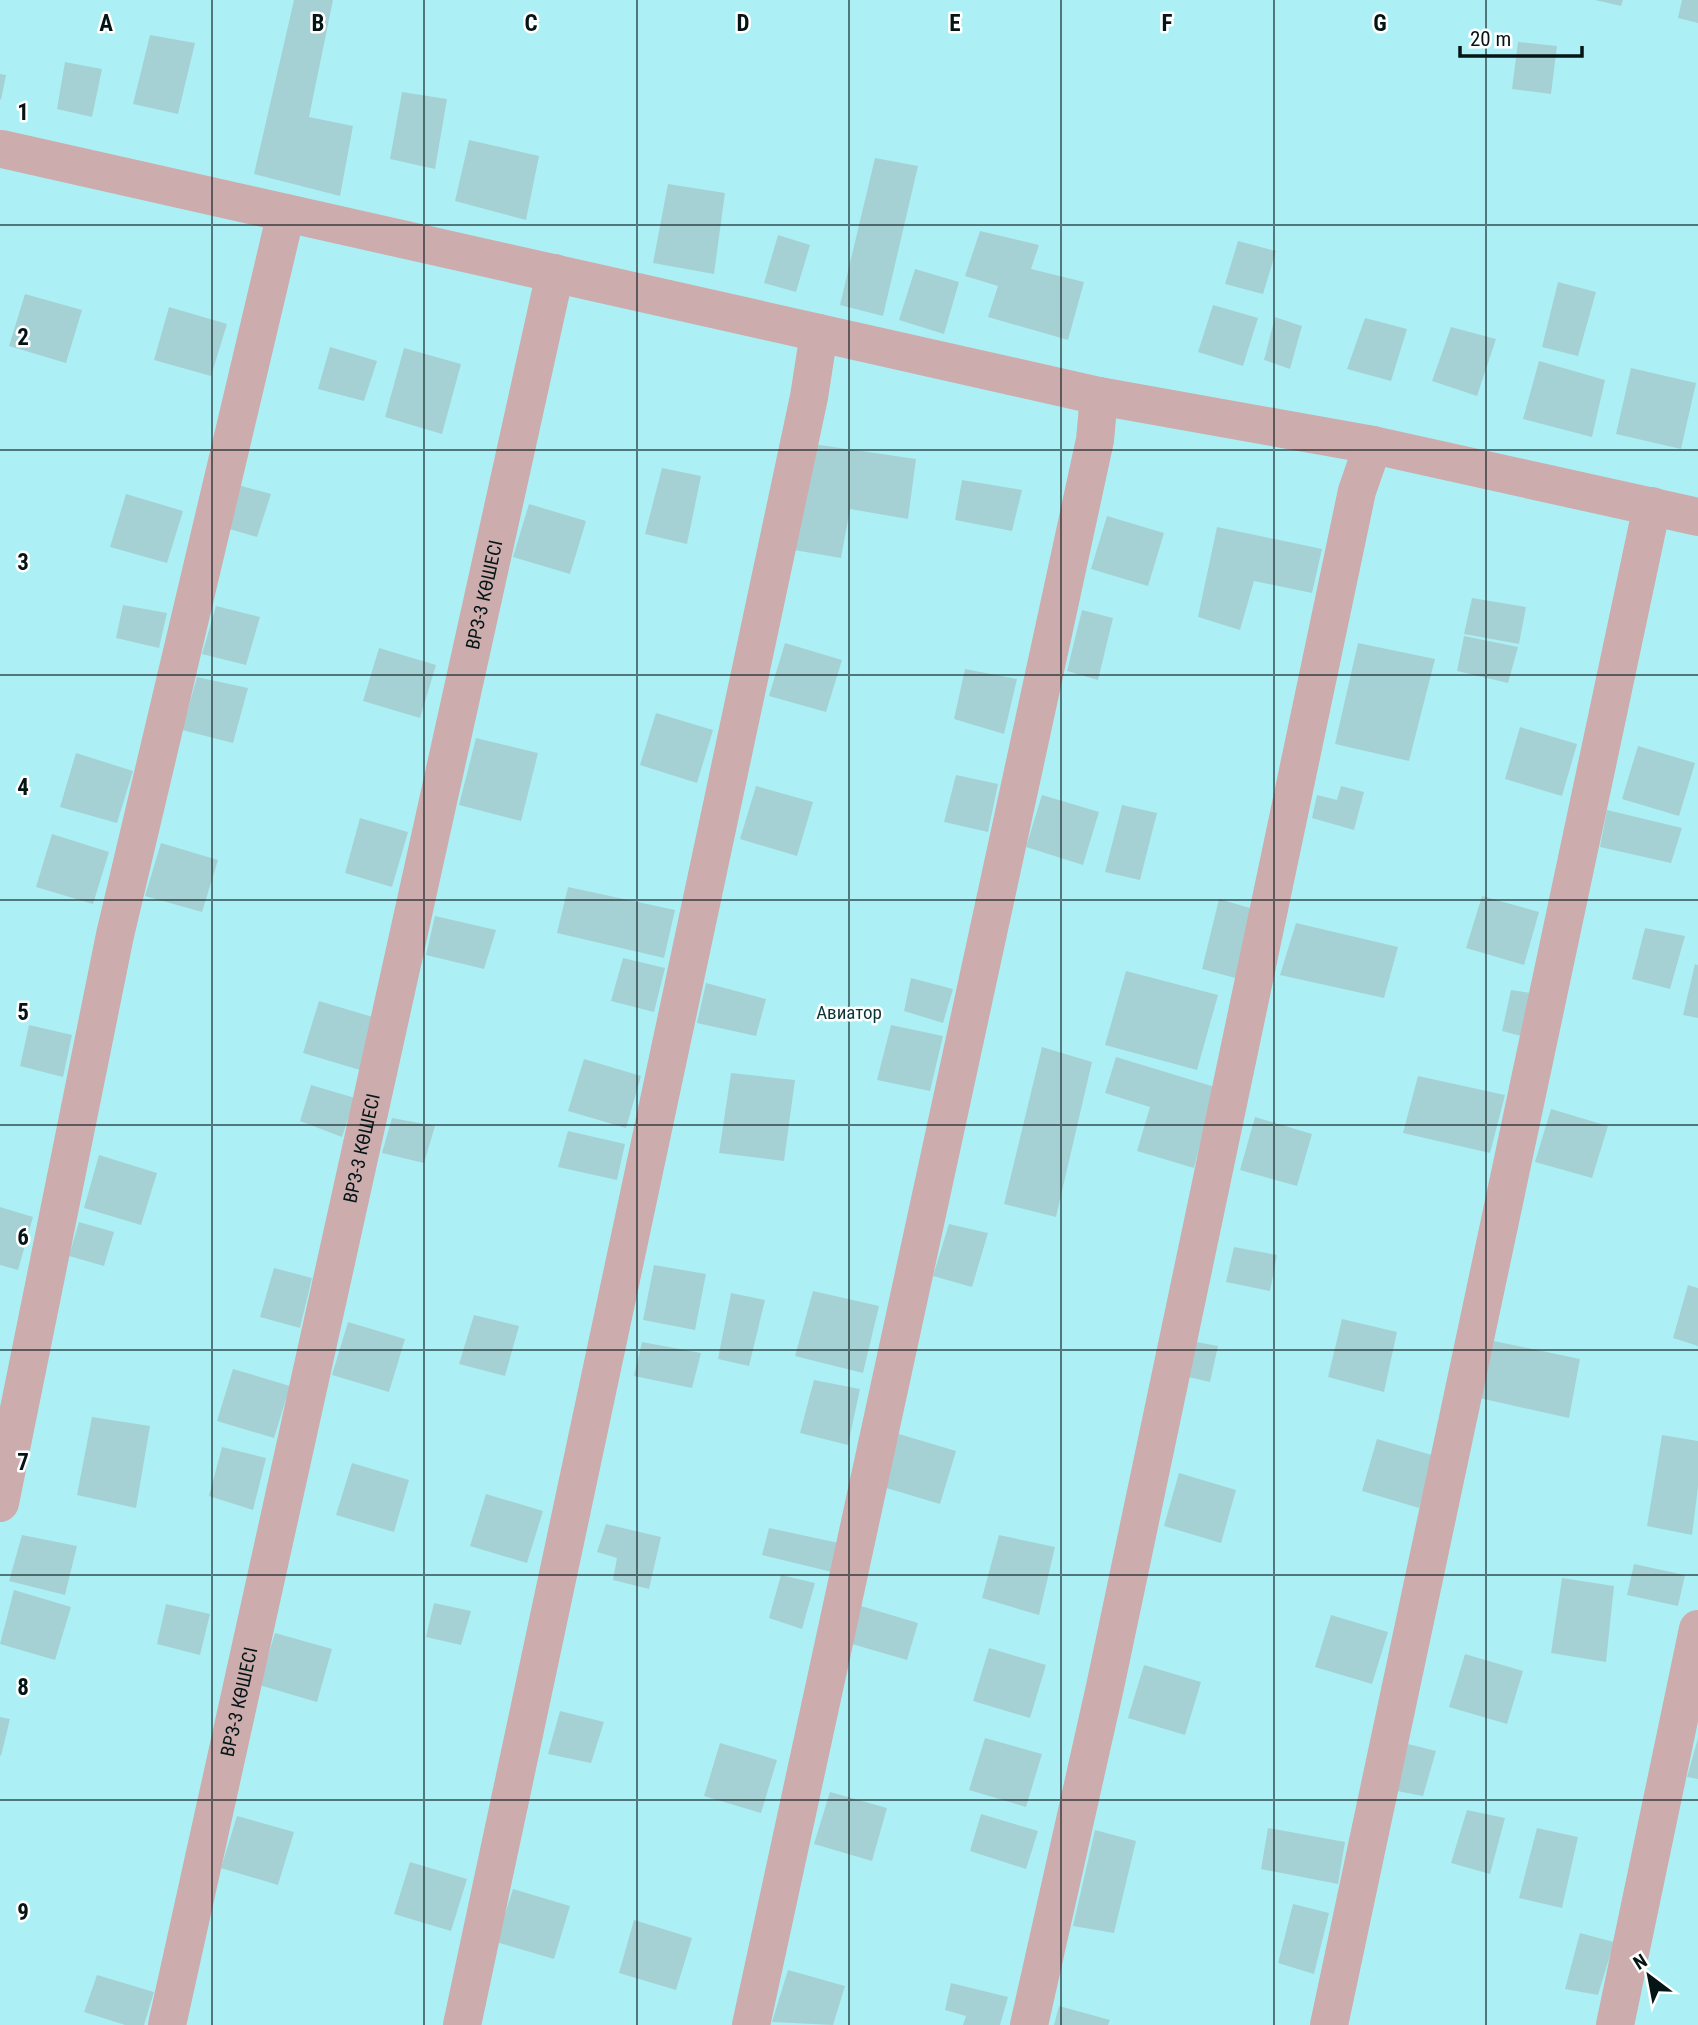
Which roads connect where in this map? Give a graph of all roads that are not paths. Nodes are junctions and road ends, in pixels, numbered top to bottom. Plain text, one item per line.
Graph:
1 (1, 153) edge
2 (286, 213) junction
3 (555, 273) junction
4 (819, 333) junction
5 (1100, 396) junction
6 (1373, 445) junction
7 (1652, 506) junction
8 (1698, 517) edge
9 (0, 1503) edge
10 (1698, 1629) edge
11 (167, 2025) edge
12 (462, 2025) edge
13 (751, 2025) edge
14 (1028, 2025) edge
15 (1329, 2025) edge
16 (1615, 2025) edge

1 - 2 street
2 - 3 street
2 - 9 street
3 - 4 street
3 - 11 street, ВРЗ-3 КӨШЕСІ
4 - 5 street
4 - 12 street
5 - 6 street
5 - 13 street
6 - 7 street
6 - 14 street
7 - 8 street
7 - 15 street
10 - 16 street

